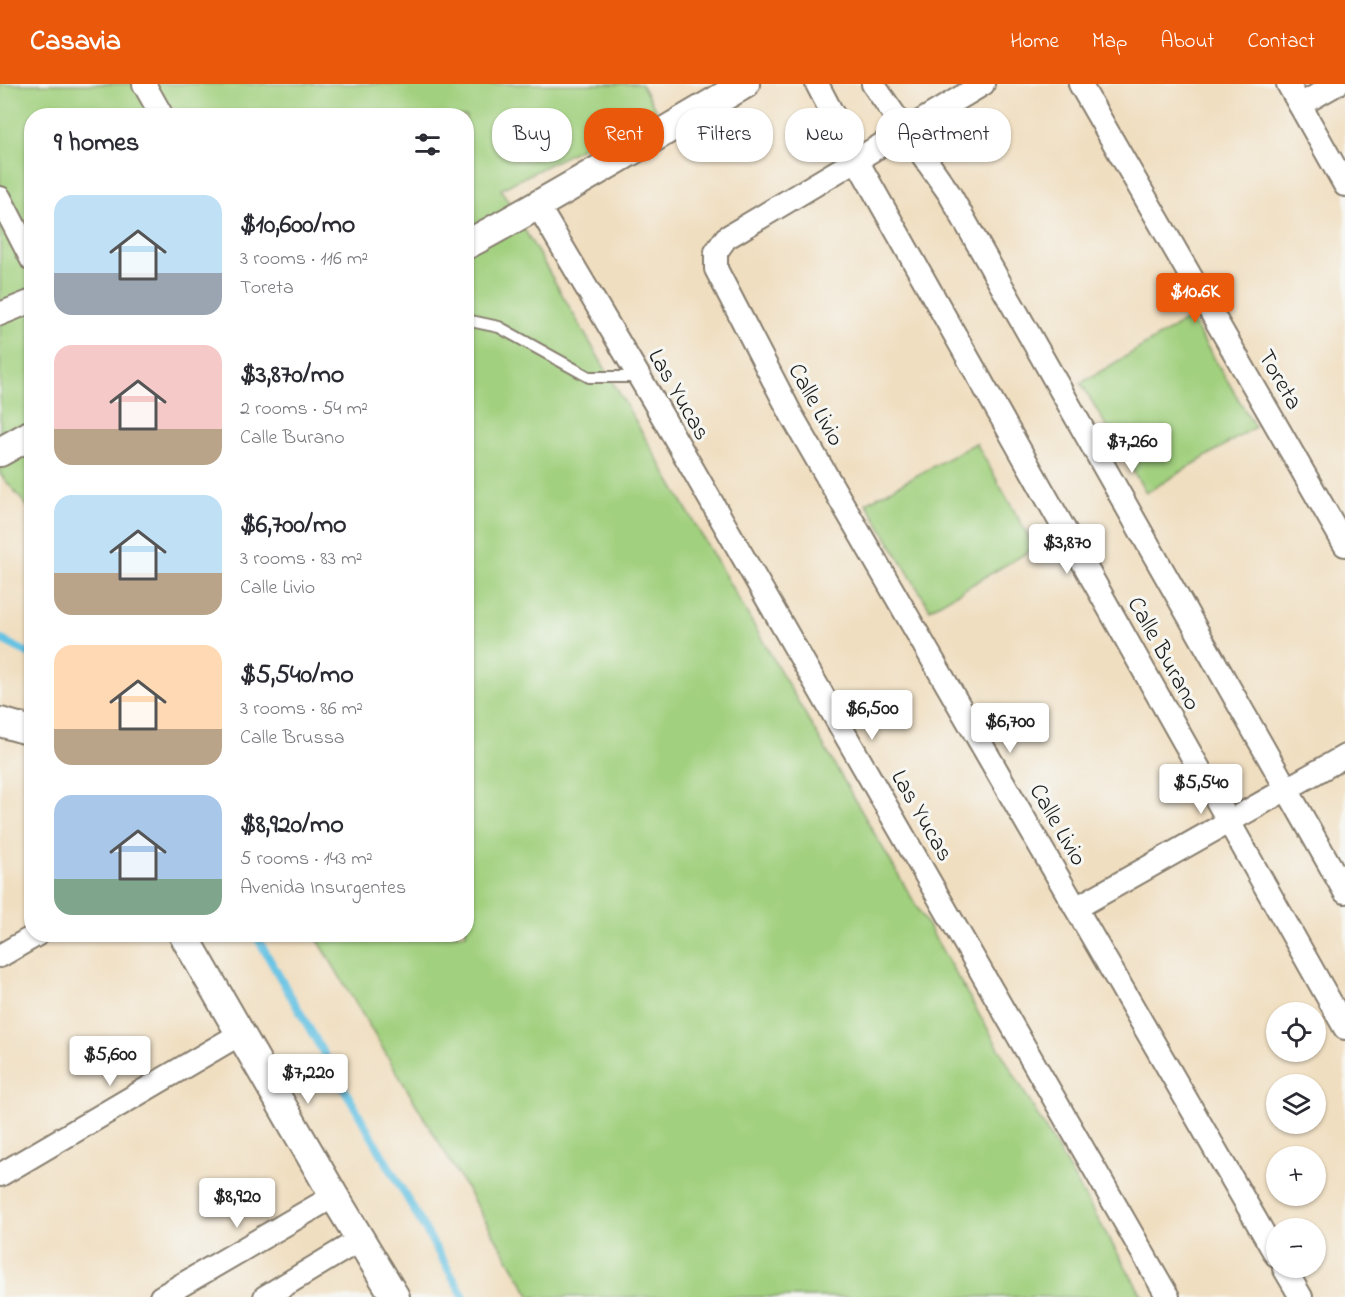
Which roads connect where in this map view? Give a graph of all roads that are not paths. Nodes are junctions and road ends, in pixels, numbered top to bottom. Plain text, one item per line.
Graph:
1 (144, 84) edge
2 (745, 84) edge
3 (817, 84) edge
4 (873, 84) edge
5 (983, 84) edge
6 (1080, 84) edge
7 (1288, 84) edge
8 (1337, 84) edge
9 (1300, 105) junction
10 (158, 108) edge
11 (829, 108) edge
12 (889, 108) edge
13 (943, 108) edge
14 (851, 162) edge
15 (858, 162) edge
16 (927, 162) edge
17 (1345, 185) edge
18 (0, 198) edge
19 (538, 206) junction
20 (474, 241) edge
21 (24, 244) edge
22 (24, 304) edge
23 (0, 314) edge
24 (474, 322) edge
25 (639, 376) junction
26 (24, 438) edge
27 (0, 452) edge
28 (1345, 545) edge
29 (1345, 756) edge
30 (1287, 789) junction
31 (1229, 822) junction
32 (1345, 892) edge
33 (1076, 908) junction
34 (24, 942) edge
35 (188, 942) edge
36 (0, 956) edge
37 (1345, 1028) edge
38 (240, 1034) junction
39 (0, 1175) edge
40 (334, 1196) junction
41 (1266, 1238) edge
42 (361, 1239) junction
43 (1290, 1278) edge
44 (161, 1297) edge
45 (265, 1297) edge
46 (395, 1297) edge
47 (1168, 1297) edge
48 (1301, 1297) edge

1 - 10 street
2 - 19 street
3 - 11 street, Calle Burano
4 - 12 street, Calle Burano
5 - 13 street
6 - 28 street, Toreta
7 - 9 street
8 - 9 street
9 - 17 street
14 - 33 street, Calle Livio
15 - 31 street, Calle Burano
16 - 30 street, Calle Burano
18 - 21 street
19 - 20 street
19 - 25 street, Las Yucas
22 - 23 street
24 - 25 lane
25 - 47 street, Las Yucas
26 - 27 street
29 - 30 street
30 - 31 street
30 - 32 street, Calle Burano
31 - 33 street
31 - 37 street, Calle Burano
33 - 41 street, Calle Livio
34 - 36 street
35 - 38 street
38 - 39 street
38 - 40 street
40 - 42 street
40 - 44 street
42 - 45 street
42 - 46 street
43 - 48 street

